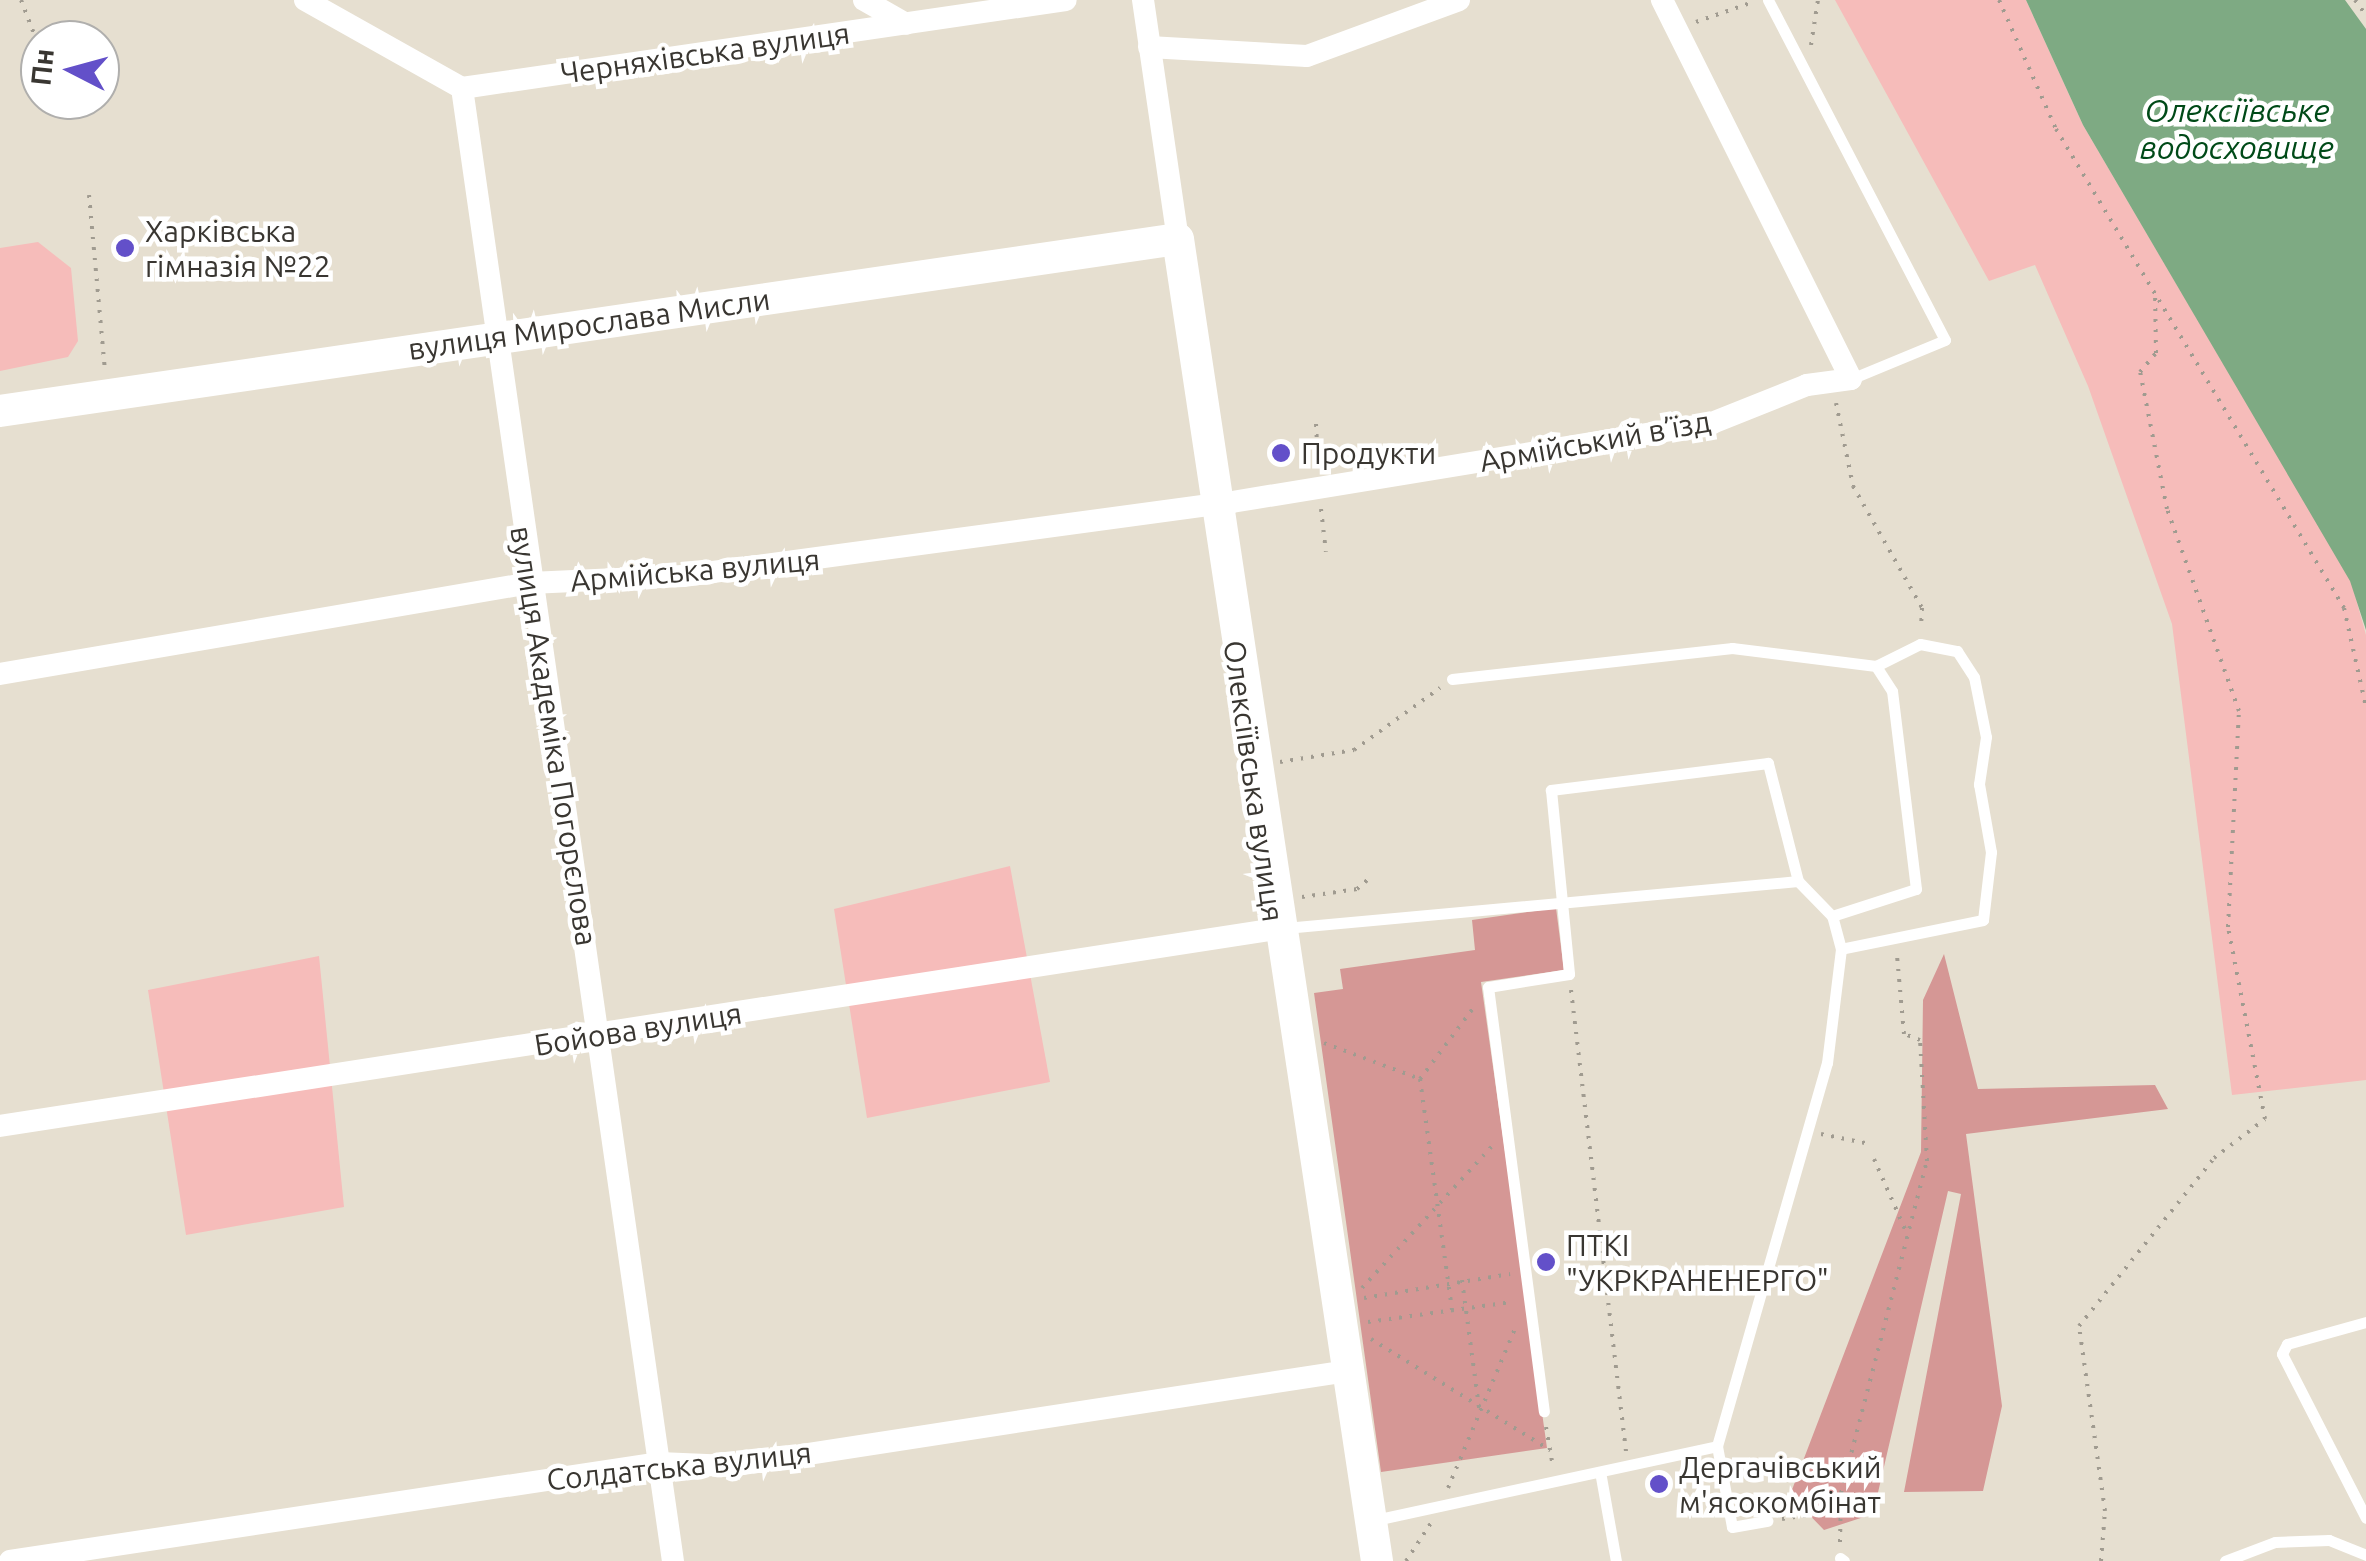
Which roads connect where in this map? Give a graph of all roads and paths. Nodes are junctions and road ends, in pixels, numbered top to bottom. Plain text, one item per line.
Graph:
1 (306, 0) edge
2 (864, 0) edge
3 (1066, 0) edge
4 (1143, 0) edge
5 (1459, 0) edge
6 (1662, 0) edge
7 (1758, 0) edge
8 (1768, 0) edge
9 (1818, 0) edge
10 (1999, 0) edge
11 (2355, 0) edge
12 (1417, 7) edge
13 (2366, 15) edge
14 (906, 24) junction
15 (1676, 28) junction
16 (1150, 47) junction
17 (1807, 69) junction
18 (462, 88) junction
19 (89, 194) dead end
20 (1178, 240) junction
21 (2155, 292) junction
22 (495, 338) junction
23 (1842, 381) junction
24 (104, 396) junction
25 (0, 412) edge
26 (1215, 505) junction
27 (530, 583) junction
28 (1920, 644) junction
29 (1876, 666) junction
30 (0, 674) edge
31 (1452, 679) joint
32 (2366, 707) edge
33 (1252, 766) junction
34 (1372, 876) dead end
35 (1798, 882) junction
36 (1562, 901) junction
37 (1281, 914) junction
38 (1832, 916) junction
39 (1917, 934) junction
40 (1841, 949) junction
41 (1569, 974) junction
42 (1488, 987) junction
43 (600, 1034) junction
44 (1309, 1038) dead end
45 (1420, 1080) junction
46 (0, 1126) edge
47 (1508, 1128) junction
48 (1806, 1131) junction
49 (1870, 1144) dead end
50 (1874, 1158) dead end
51 (1438, 1210) junction
52 (1908, 1236) junction
53 (1525, 1272) junction
54 (1462, 1280) junction
55 (1448, 1282) junction
56 (1364, 1296) dead end
57 (1352, 1299) dead end
58 (1528, 1300) junction
59 (1466, 1308) junction
60 (1452, 1310) junction
61 (1368, 1322) dead end
62 (2366, 1322) edge
63 (1356, 1329) dead end
64 (1347, 1371) junction
65 (1479, 1408) junction
66 (1544, 1410) joint
67 (1718, 1446) junction
68 (659, 1463) junction
69 (1628, 1472) junction
70 (1601, 1477) junction
71 (1440, 1508) junction
72 (1840, 1510) junction
73 (2366, 1518) edge
74 (1371, 1521) junction
75 (1767, 1522) joint
76 (2366, 1555) edge
77 (1842, 1560) edge
78 (10, 1561) edge
79 (673, 1561) edge
80 (1377, 1561) edge
81 (1406, 1561) edge
82 (1616, 1561) edge
83 (2101, 1561) edge
84 (2225, 1561) edge

1 - 18 street
2 - 14 street
3 - 14 street, Черняхівська вулиця
4 - 16 street, Олексіївська вулиця
5 - 12 street
6 - 15 street
7 - 15 path
8 - 17 lane
9 - 17 path
10 - 21 path
11 - 13 path
12 - 16 street
14 - 18 street, Черняхівська вулиця
15 - 23 street
16 - 20 street, Олексіївська вулиця
17 - 23 lane
18 - 22 street, вулиця Академіка Погорєлова
19 - 24 path
20 - 22 street, вулиця Мирослава Мисли
20 - 26 street, Олексіївська вулиця
21 - 32 path
21 - 83 path
22 - 24 street, вулиця Мирослава Мисли
22 - 27 street, вулиця Академіка Погорєлова
23 - 26 street, Армійський в’їзд
23 - 28 path
24 - 25 street, вулиця Мирослава Мисли
26 - 27 street, Армійська вулиця
26 - 33 street, Олексіївська вулиця
27 - 30 street, Армійська вулиця
27 - 43 street, вулиця Академіка Погорєлова
28 - 29 lane
28 - 39 lane
29 - 31 lane
29 - 38 lane
31 - 33 path
33 - 37 street, Олексіївська вулиця
34 - 37 path
35 - 36 lane
35 - 36 lane
35 - 38 lane
36 - 37 lane
36 - 41 lane
37 - 43 street, Бойова вулиця
37 - 64 street, Олексіївська вулиця
38 - 40 lane
39 - 40 lane
39 - 52 path
40 - 48 lane
41 - 42 lane
41 - 69 path
42 - 45 path
42 - 47 lane
43 - 46 street, Бойова вулиця
43 - 68 street, вулиця Академіка Погорєлова
44 - 45 path
45 - 51 path
47 - 51 path
47 - 53 lane
48 - 49 path
48 - 67 lane
50 - 52 path
51 - 55 path
51 - 57 path
52 - 72 path
53 - 54 path
53 - 58 lane
54 - 55 path
54 - 59 path
55 - 56 path
55 - 60 path
58 - 59 path
58 - 65 path
58 - 66 lane
59 - 60 path
59 - 65 path
60 - 61 path
62 - 73 lane
63 - 65 path
64 - 68 street, Солдатська вулиця
64 - 74 street, Олексіївська вулиця
65 - 66 path
65 - 71 path
67 - 69 lane
67 - 75 lane
68 - 78 street, Солдатська вулиця
68 - 79 street, вулиця Академіка Погорєлова
69 - 70 lane
70 - 71 lane
70 - 82 lane
71 - 74 lane
71 - 81 path
72 - 75 path
72 - 77 path
74 - 80 street, Олексіївська вулиця
76 - 84 lane

